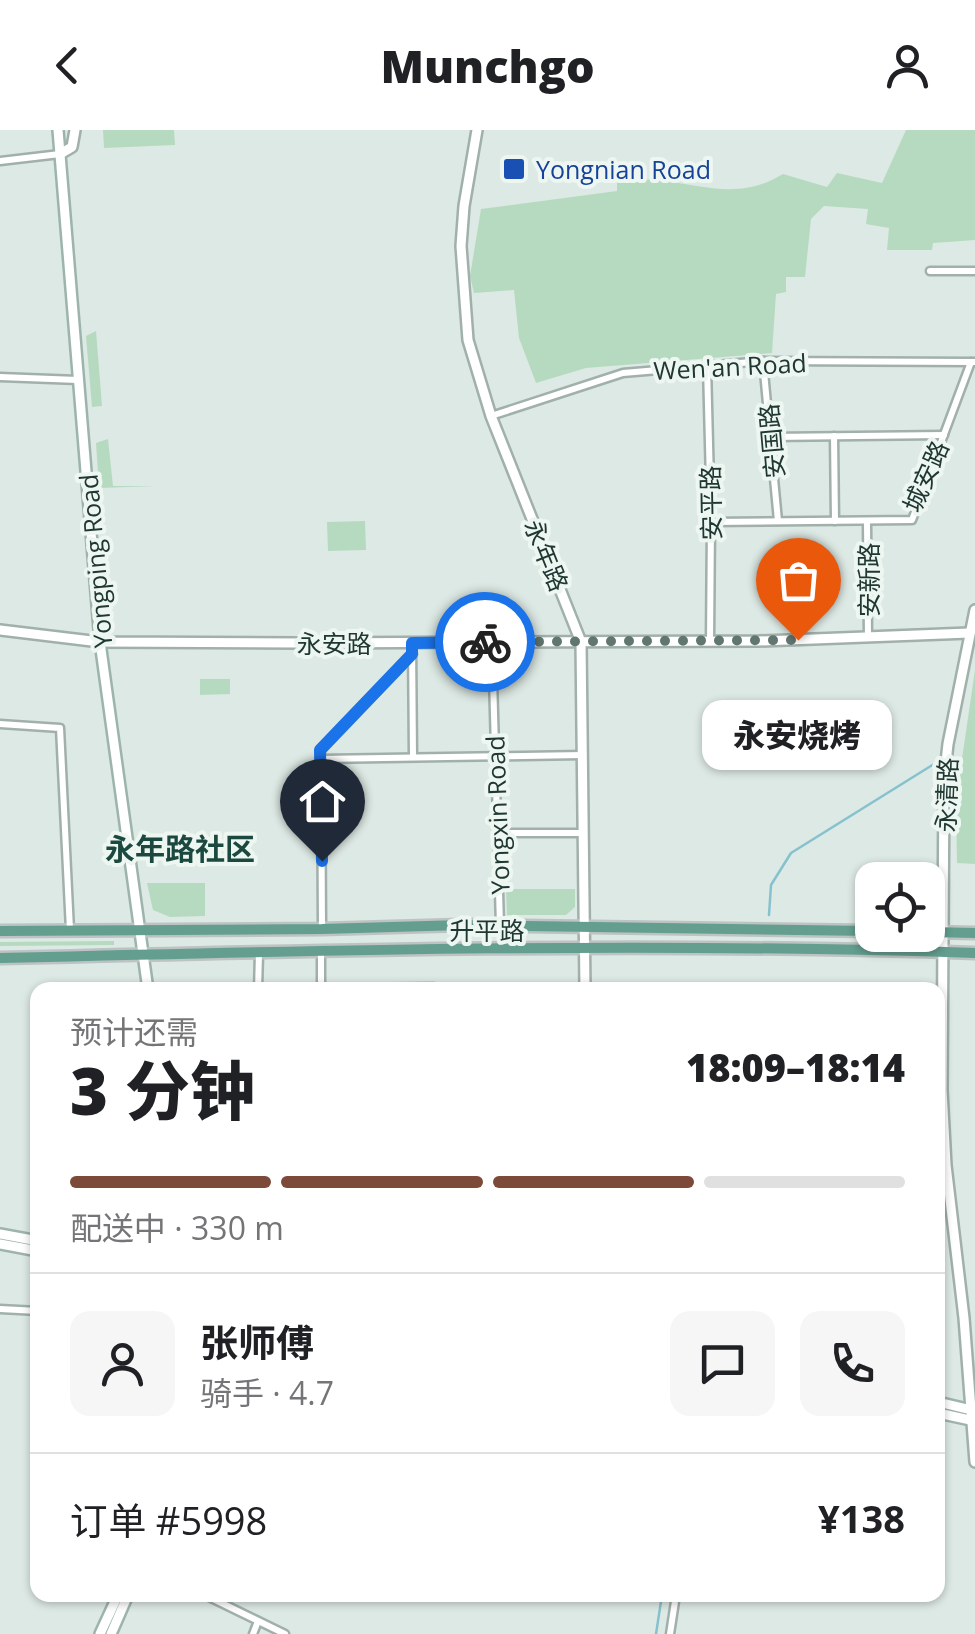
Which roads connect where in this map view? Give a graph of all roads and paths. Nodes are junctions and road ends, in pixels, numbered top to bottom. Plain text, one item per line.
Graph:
1 (58, 130) edge
2 (75, 130) edge
3 (477, 130) edge
4 (60, 154) junction
5 (0, 161) edge
6 (930, 271) dead end
7 (975, 271) edge
8 (763, 361) junction
9 (973, 362) edge
10 (706, 366) junction
11 (0, 378) edge
12 (79, 380) junction
13 (491, 416) junction
14 (944, 435) junction
15 (834, 436) junction
16 (770, 437) junction
17 (778, 521) junction
18 (711, 522) junction
19 (835, 522) junction
20 (867, 522) junction
21 (975, 610) edge
22 (0, 630) edge
23 (969, 634) junction
24 (868, 638) junction
25 (710, 640) junction
26 (100, 642) junction
27 (492, 642) junction
28 (581, 642) junction
29 (412, 649) junction
30 (0, 724) edge
31 (584, 754) junction
32 (495, 756) junction
33 (414, 758) junction
34 (321, 759) junction
35 (497, 833) junction
36 (584, 833) junction
37 (945, 862) edge
38 (585, 925) junction
39 (500, 926) junction
40 (0, 930) edge
41 (70, 930) junction
42 (142, 930) junction
43 (322, 930) junction
44 (855, 931) edge
45 (945, 932) edge
46 (975, 933) edge
47 (584, 949) junction
48 (321, 951) junction
49 (855, 951) edge
50 (259, 952) junction
51 (944, 952) joint
52 (975, 953) edge
53 (144, 955) junction
54 (0, 958) edge
55 (147, 982) edge
56 (258, 982) edge
57 (322, 982) edge
58 (585, 982) edge
59 (944, 982) edge
60 (945, 1146) edge
61 (0, 1234) edge
62 (30, 1240) edge
63 (0, 1244) edge
64 (30, 1250) edge
65 (0, 1310) edge
66 (30, 1311) edge
67 (945, 1405) edge
68 (945, 1414) edge
69 (974, 1416) edge
70 (974, 1450) edge
71 (975, 1462) edge
72 (115, 1602) edge
73 (125, 1602) edge
74 (219, 1602) edge
75 (675, 1602) edge
76 (258, 1621) junction
77 (100, 1634) edge
78 (111, 1634) edge
79 (253, 1634) edge
80 (285, 1634) edge
81 (670, 1634) edge

1 - 4 street, Yongping Road
2 - 4 street
3 - 13 street, 永年路
4 - 5 street
4 - 12 street, Yongping Road
6 - 7 street
8 - 9 street, Wen'an Road
8 - 10 street, Wen'an Road
8 - 16 street, 安国路
9 - 14 street, 城安路
10 - 13 street, Wen'an Road
10 - 18 street, 安平路
11 - 12 street
12 - 26 street, Yongping Road
13 - 28 street, 永年路
14 - 15 street
14 - 20 street, 城安路
15 - 16 street
15 - 19 street
16 - 17 street, 安国路
17 - 18 street, 城安路
17 - 19 street, 城安路
18 - 25 street, 安平路
19 - 20 street, 城安路
20 - 24 street, 安新路
21 - 23 street, 永清路
22 - 26 street, 永安路
23 - 24 street, 永安路
23 - 37 street, 永清路
24 - 25 street, 永安路
25 - 28 street, 永安路
26 - 29 street, 永安路
26 - 42 street, Yongping Road
27 - 28 street, 永安路
27 - 29 street, 永安路
27 - 32 street, Yongxin Road
28 - 31 street, 永年路
29 - 33 street
29 - 34 street
30 - 41 street
31 - 32 street
31 - 36 street, 永年路
32 - 33 street
32 - 35 street, Yongxin Road
33 - 34 street
34 - 43 street
35 - 36 street
35 - 39 street, Yongxin Road
36 - 38 street, 永年路
38 - 39 main road, 升平路
38 - 44 main road, 升平路
38 - 47 street, 永年路
39 - 43 main road, 升平路
40 - 41 main road, 升平路
41 - 42 main road, 升平路
42 - 43 main road, 升平路
42 - 53 street, Yongping Road
45 - 46 main road
47 - 48 main road, 升平路
47 - 49 main road, 升平路
47 - 58 street, 永年路
48 - 50 main road, 升平路
48 - 57 street
50 - 53 main road, 升平路
50 - 56 street
51 - 52 main road, 升平路
51 - 59 street, 永清路
53 - 54 main road, 升平路
53 - 55 street, Yongping Road
60 - 69 street, 永清路
61 - 62 street
63 - 64 street
65 - 66 street
67 - 69 street
68 - 69 street
69 - 70 street, 永清路
70 - 71 street, 永清路
72 - 77 street
73 - 78 street
74 - 76 street
75 - 81 street
76 - 79 street
76 - 80 street

